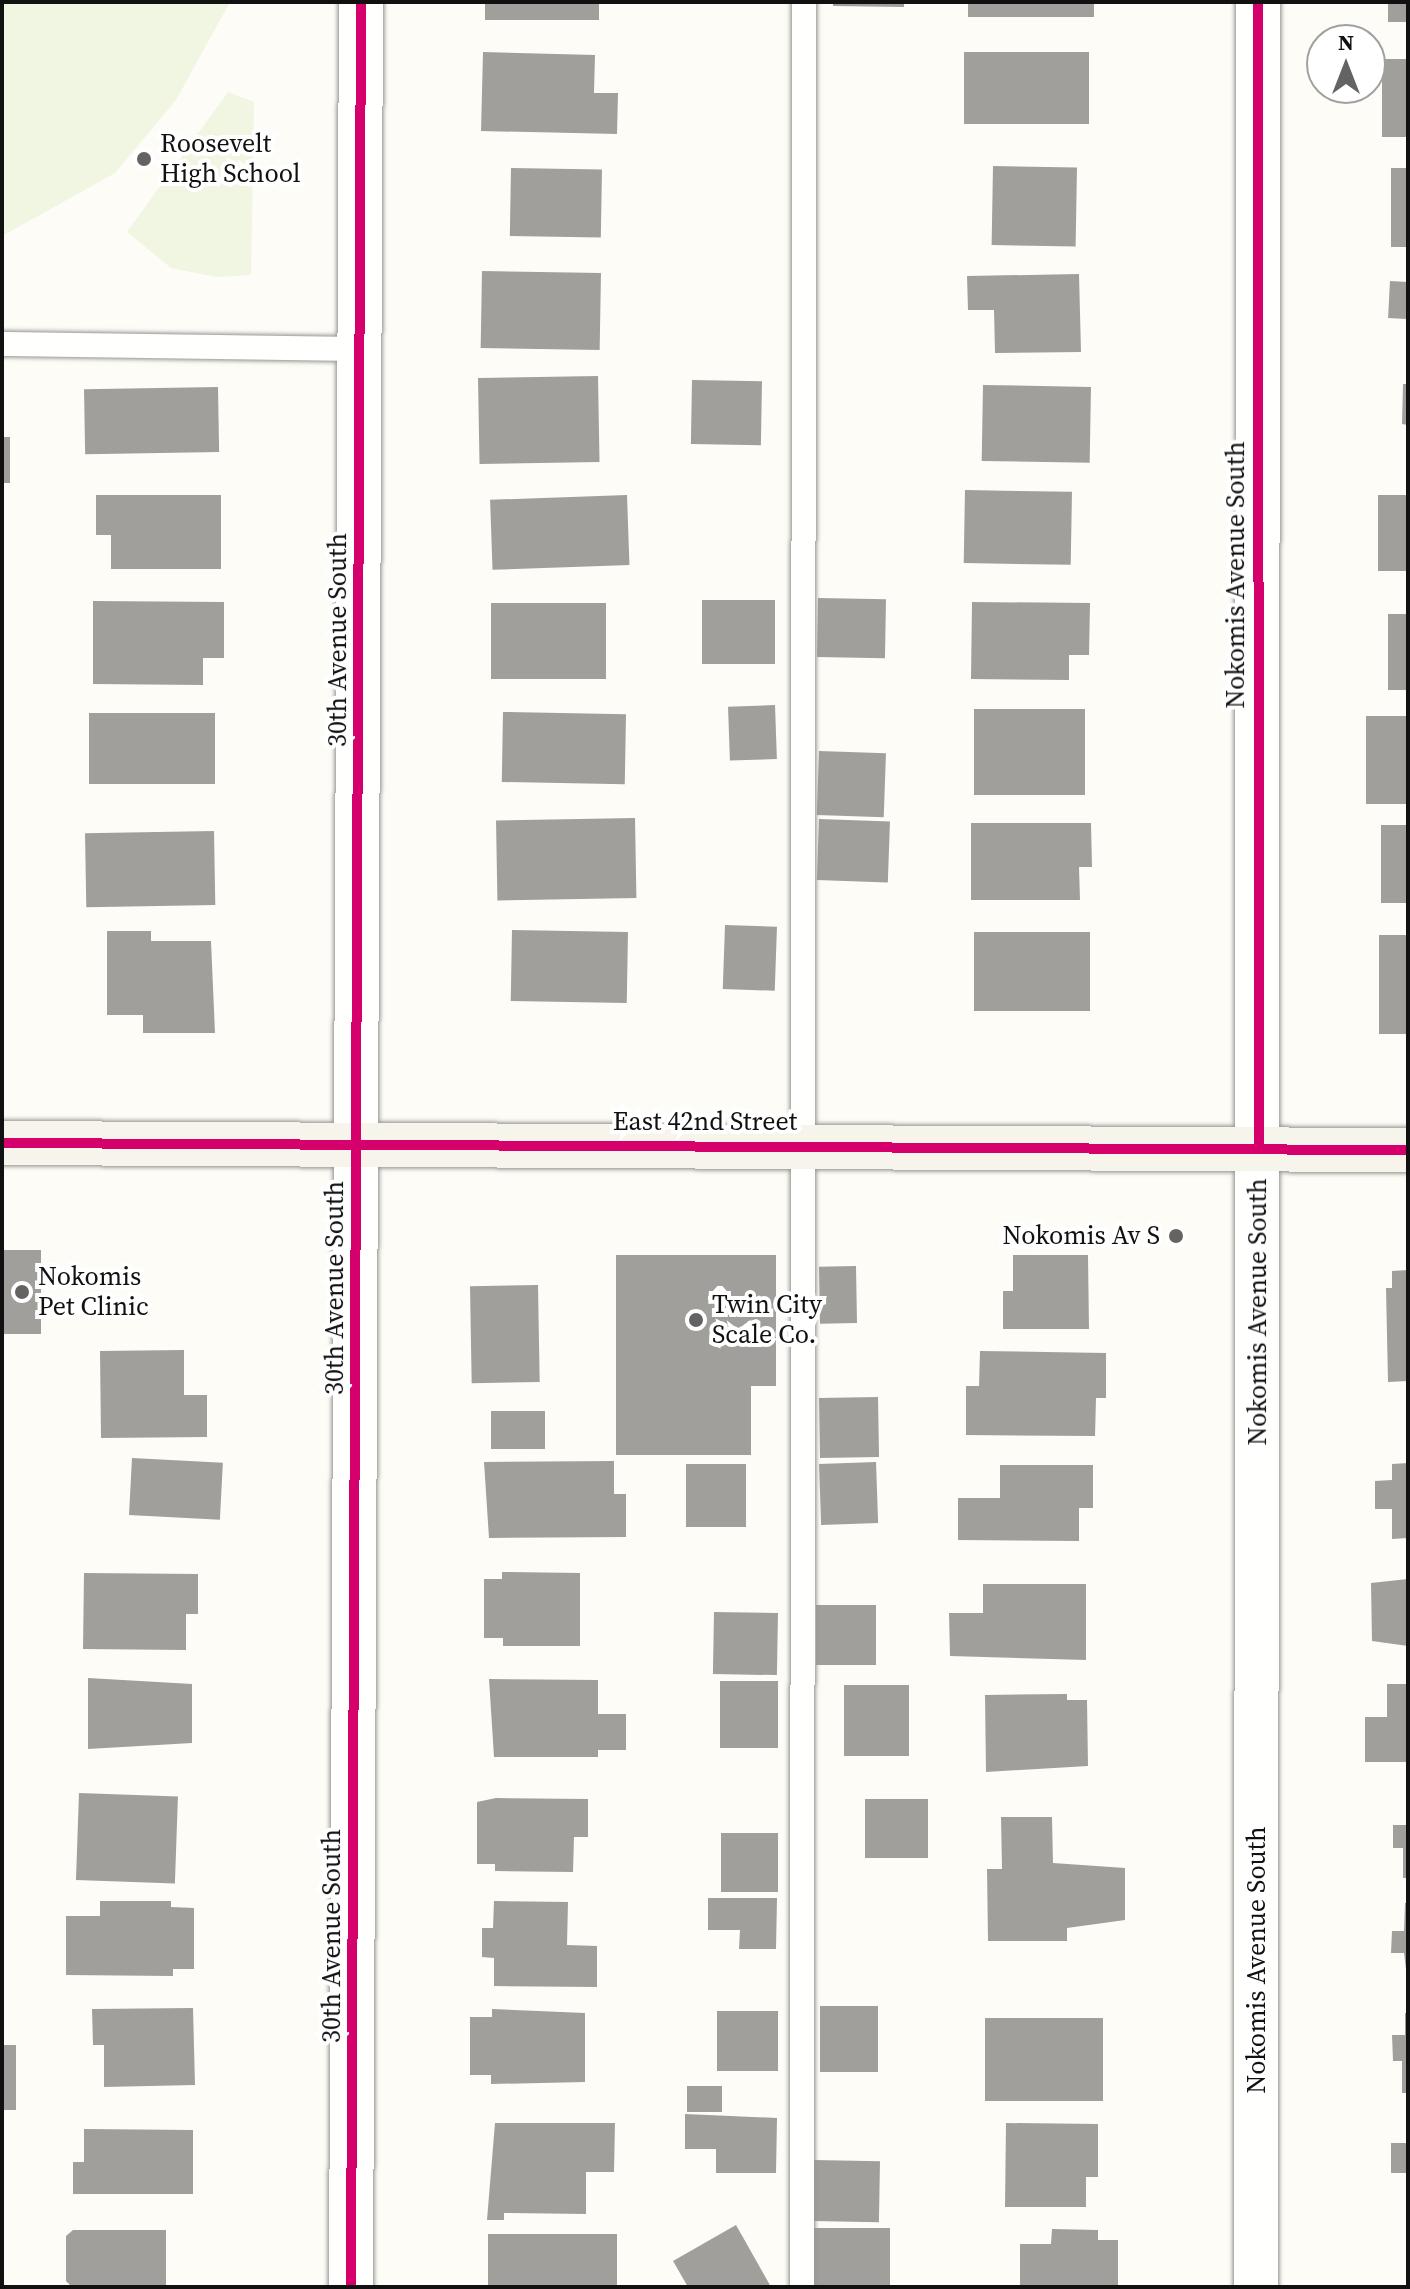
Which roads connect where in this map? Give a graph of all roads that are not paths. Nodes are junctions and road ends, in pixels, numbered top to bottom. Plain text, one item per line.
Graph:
1 (361, 2) edge
2 (804, 2) edge
3 (1258, 2) edge
4 (2, 344) edge
5 (362, 349) junction
6 (2, 1143) edge
7 (357, 1143) junction
8 (802, 1145) junction
9 (1259, 1149) junction
10 (1408, 1150) edge
11 (351, 2287) edge
12 (802, 2287) edge
13 (1256, 2287) edge

1 - 5 street, 30th Avenue South
2 - 8 lane
3 - 9 street, Nokomis Avenue South
4 - 5 lane
5 - 7 street, 30th Avenue South
6 - 7 street, East 42nd Street
7 - 8 street, East 42nd Street
7 - 11 street, 30th Avenue South
8 - 9 street, East 42nd Street
8 - 12 lane
9 - 10 street, East 42nd Street
9 - 13 street, Nokomis Avenue South

